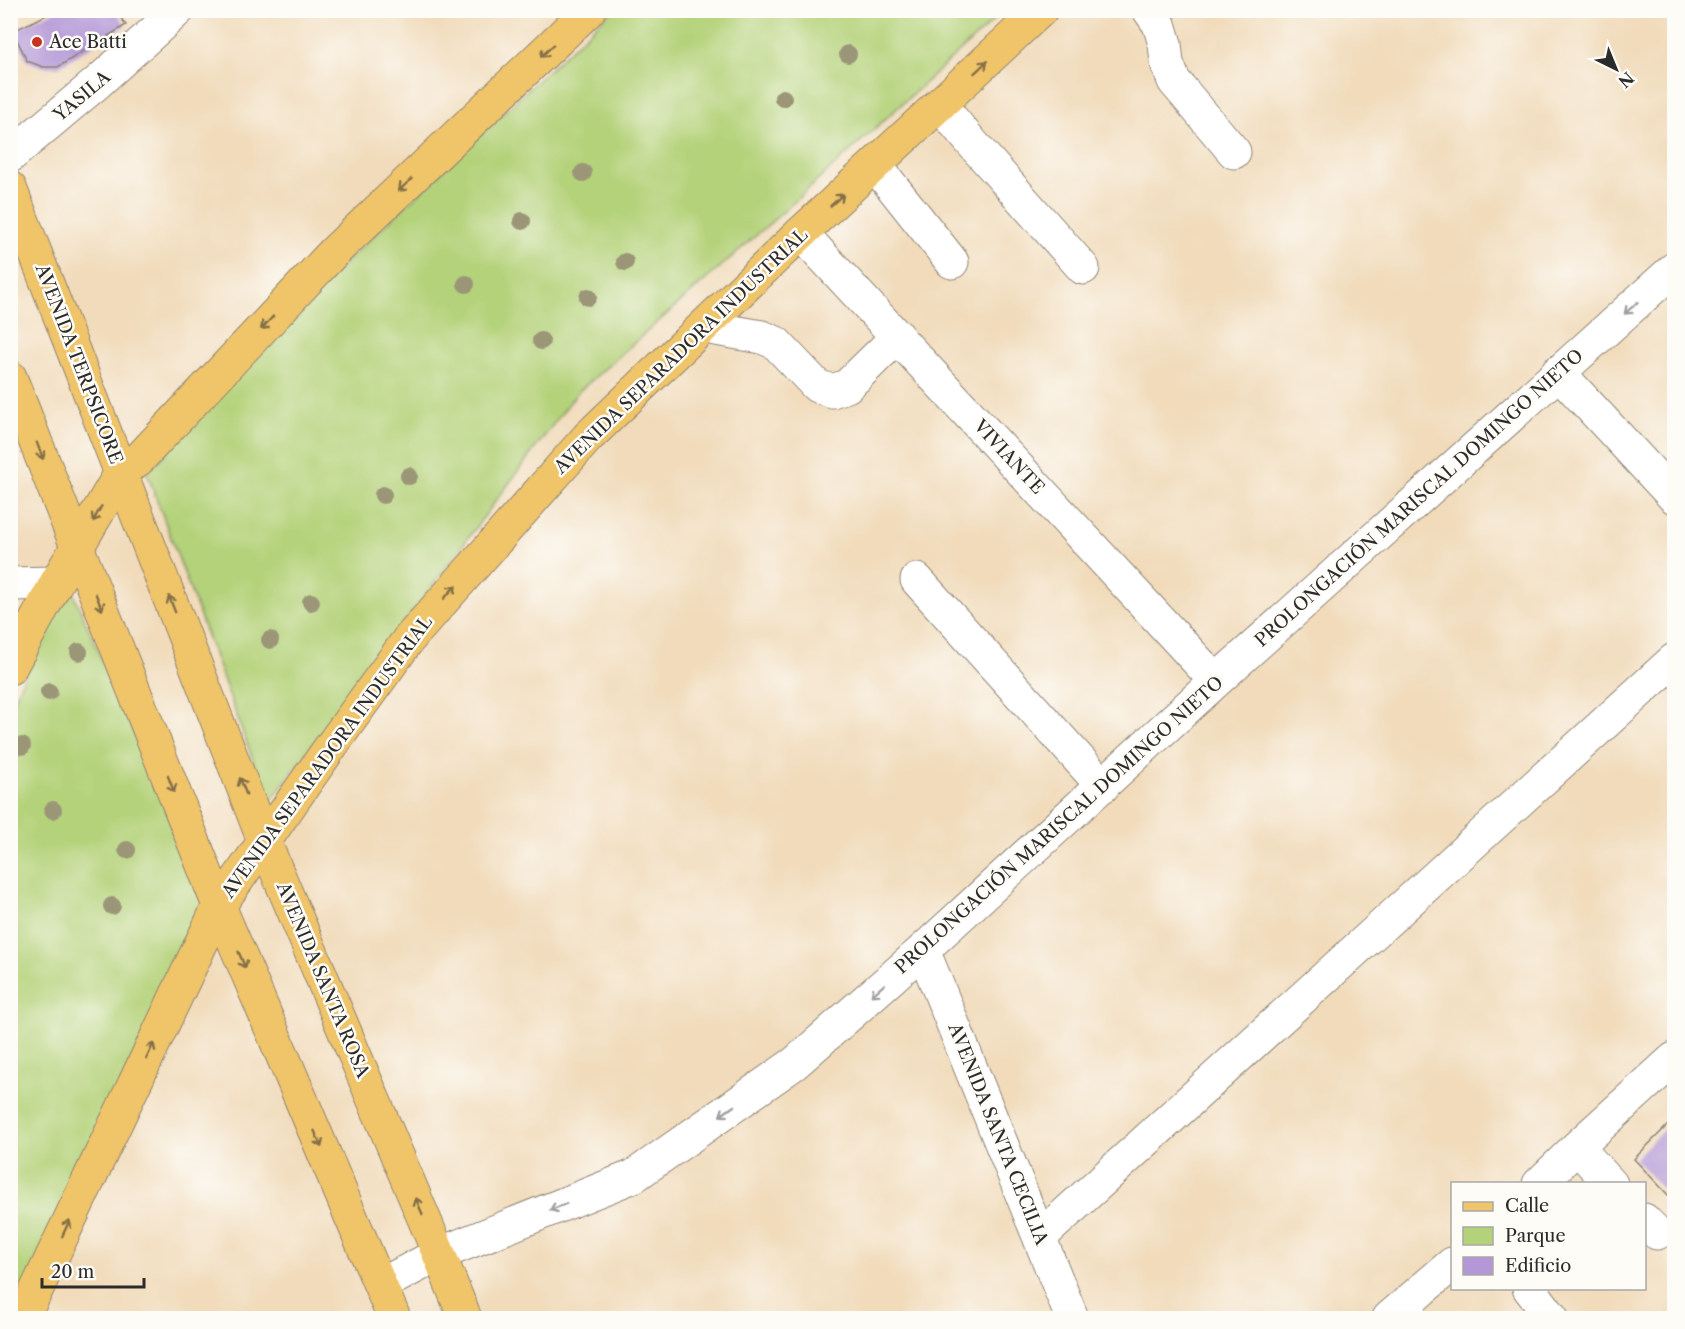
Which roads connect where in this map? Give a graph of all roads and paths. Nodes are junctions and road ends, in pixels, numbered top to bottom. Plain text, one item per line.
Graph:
1 (178, 10) edge
2 (589, 10) edge
3 (1041, 10) edge
4 (1149, 10) edge
5 (940, 105) junction
6 (1234, 152) dead end
7 (10, 156) edge
8 (875, 165) junction
9 (10, 188) edge
10 (801, 233) junction
11 (952, 262) dead end
12 (1083, 267) dead end
13 (1674, 269) edge
14 (704, 327) junction
15 (898, 336) junction
16 (1558, 372) junction
17 (10, 377) edge
18 (121, 473) junction
19 (1674, 497) edge
20 (78, 548) junction
21 (917, 580) dead end
22 (56, 583) junction
23 (10, 584) edge
24 (1674, 660) edge
25 (10, 668) edge
26 (1216, 681) junction
27 (1103, 786) junction
28 (264, 841) junction
29 (219, 906) junction
30 (923, 950) junction
31 (1674, 1059) edge
32 (1576, 1147) junction
33 (1541, 1182) edge
34 (1609, 1182) edge
35 (1040, 1237) junction
36 (439, 1254) junction
37 (1451, 1265) edge
38 (381, 1286) junction
39 (1531, 1290) edge
40 (23, 1318) edge
41 (394, 1318) edge
42 (465, 1318) edge
43 (1072, 1318) edge
44 (1389, 1318) edge
45 (1552, 1318) edge

1 - 7 street, YASILA
2 -> 18 main road
5 -> 3 main road, AVENIDA SEPARADORA INDUSTRIAL
4 - 6 street
5 - 8 main road, AVENIDA SEPARADORA INDUSTRIAL
5 - 12 street
10 -> 8 main road, AVENIDA SEPARADORA INDUSTRIAL
8 - 11 street
9 - 18 main road, AVENIDA TERPSICORE
10 - 14 main road, AVENIDA SEPARADORA INDUSTRIAL
10 - 15 street, VIVIANTE
13 -> 16 street, PROLONGACIÓN MARISCAL DOMINGO NIETO
14 - 15 street
28 -> 14 main road, AVENIDA SEPARADORA INDUSTRIAL
15 - 26 street, VIVIANTE
16 - 19 street
16 - 26 street, PROLONGACIÓN MARISCAL DOMINGO NIETO
17 -> 20 main road
18 -> 20 main road
28 -> 18 main road, AVENIDA SANTA ROSA
20 - 22 main road
20 -> 29 main road
21 - 27 street
22 - 23 street
22 - 25 main road
24 - 35 street
26 - 27 street, PROLONGACIÓN MARISCAL DOMINGO NIETO
27 - 30 street, PROLONGACIÓN MARISCAL DOMINGO NIETO
28 - 29 main road, AVENIDA SEPARADORA INDUSTRIAL
36 -> 28 main road, AVENIDA SANTA ROSA
29 -> 38 main road
40 -> 29 main road, AVENIDA SEPARADORA INDUSTRIAL
30 - 35 street, AVENIDA SANTA CECILIA
30 -> 36 street, PROLONGACIÓN MARISCAL DOMINGO NIETO
31 - 32 street
32 - 33 street
32 - 34 street
35 - 43 street, AVENIDA SANTA CECILIA
36 - 38 street, PROLONGACIÓN MARISCAL DOMINGO NIETO
36 - 42 main road, AVENIDA SANTA ROSA
37 - 44 street
38 - 41 main road
39 - 45 street

